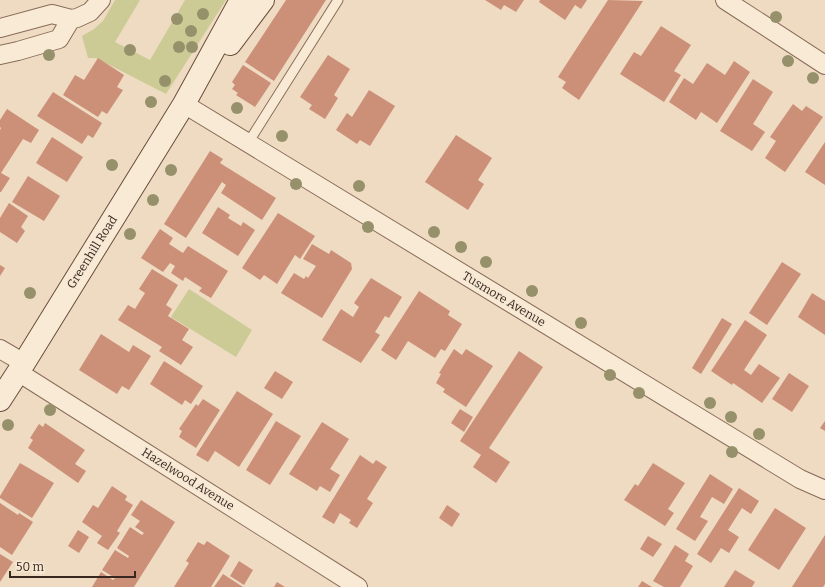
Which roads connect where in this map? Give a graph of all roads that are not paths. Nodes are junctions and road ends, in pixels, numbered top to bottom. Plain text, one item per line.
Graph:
1 (101, 0) edge
2 (241, 0) edge
3 (263, 0) edge
4 (338, 0) edge
5 (729, 1) edge
6 (71, 19) junction
7 (0, 28) edge
8 (0, 56) edge
9 (825, 65) edge
10 (184, 104) junction
11 (248, 144) junction
12 (0, 349) edge
13 (21, 368) junction
14 (0, 400) edge
15 (825, 490) edge
16 (358, 587) edge

1 - 6 street
2 - 10 main road, Greenhill Road
3 - 10 main road, Greenhill Road
4 - 11 lane
5 - 9 street
6 - 7 street
6 - 8 street
10 - 11 street, Tusmore Avenue
10 - 13 main road, Greenhill Road
11 - 15 street, Tusmore Avenue
12 - 13 street, Hazelwood Avenue
13 - 14 main road, Greenhill Road
13 - 16 street, Hazelwood Avenue

